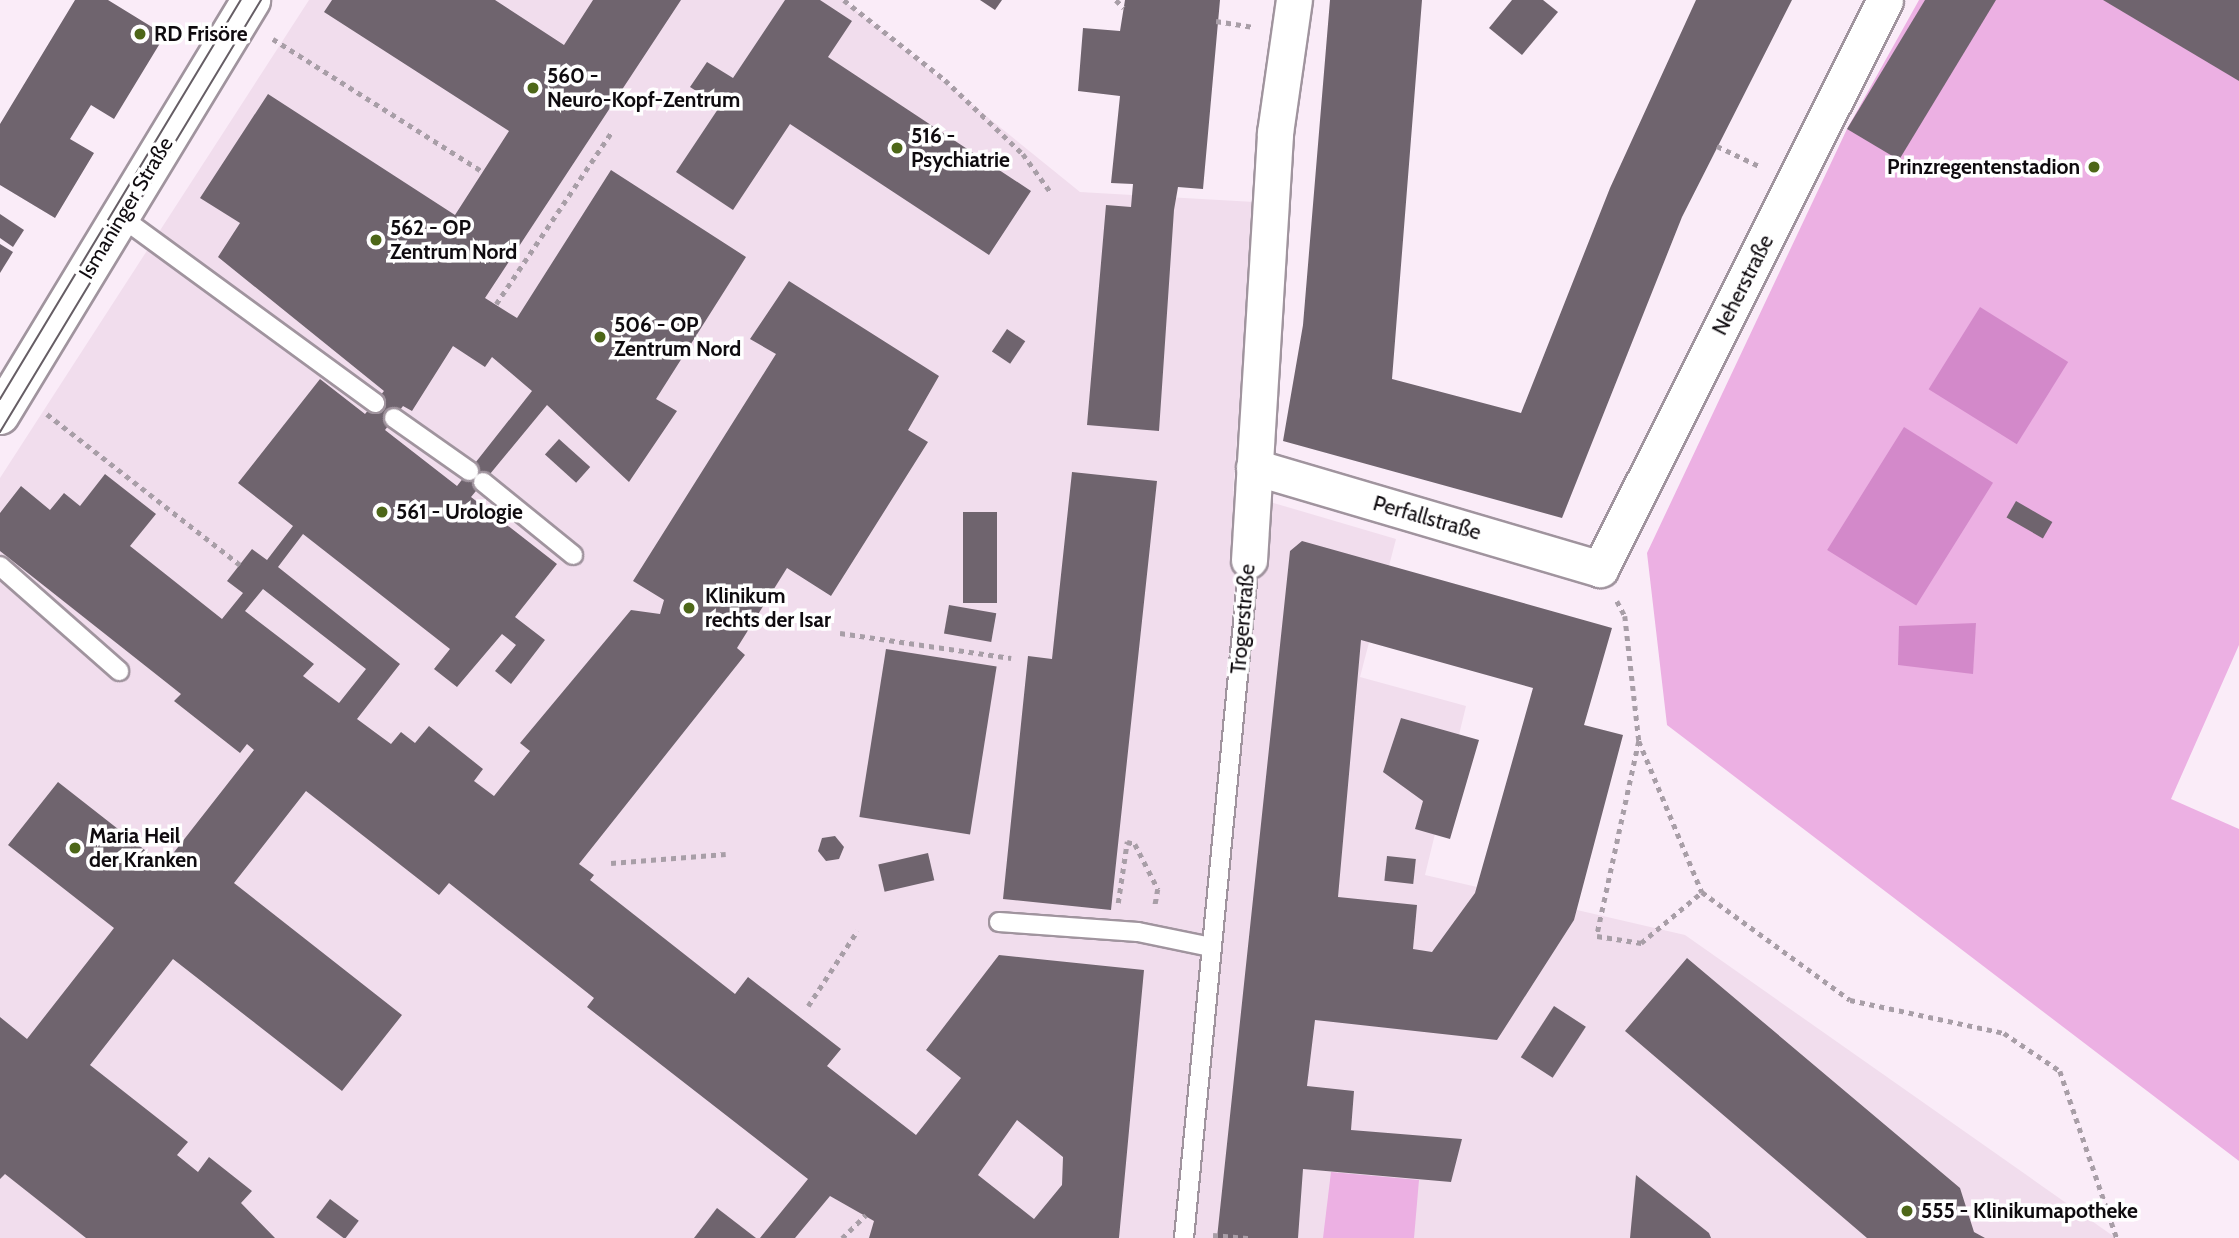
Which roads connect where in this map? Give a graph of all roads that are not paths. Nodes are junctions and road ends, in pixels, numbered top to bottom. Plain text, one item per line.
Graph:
1 (1294, 0) edge
2 (1885, 0) edge
3 (246, 9) edge
4 (121, 218) junction
5 (8, 402) edge
6 (375, 403) dead end
7 (394, 418) dead end
8 (1254, 467) junction
9 (573, 555) dead end
10 (1249, 560) joint
11 (0, 566) edge
12 (1600, 569) joint
13 (119, 671) dead end
14 (999, 922) dead end
15 (1211, 947) junction
16 (1184, 1235) edge

1 - 8 street, Trogerstraße
2 - 12 street, Neherstraße
3 - 4 street, Ismaninger Straße
4 - 5 street, Ismaninger Straße
4 - 6 lane
7 - 9 lane
8 - 10 street, Trogerstraße
8 - 12 street, Perfallstraße
10 - 15 lane, Trogerstraße
11 - 13 lane
14 - 15 lane
15 - 16 lane, Trogerstraße

